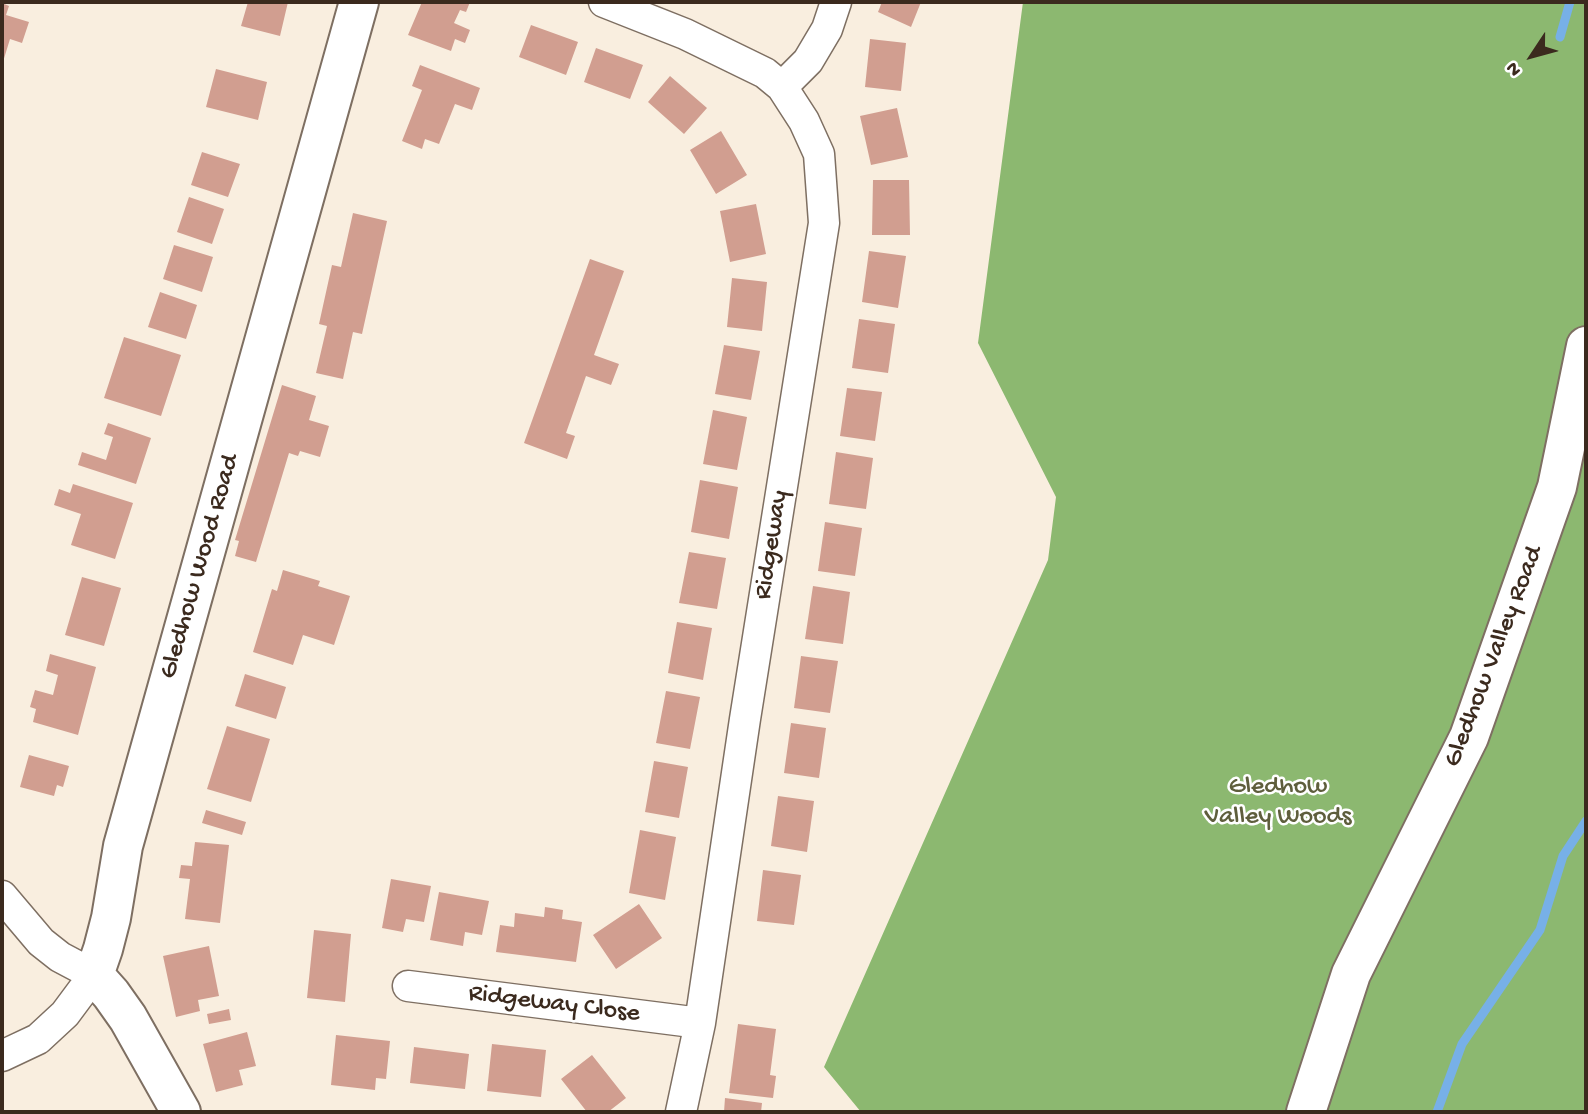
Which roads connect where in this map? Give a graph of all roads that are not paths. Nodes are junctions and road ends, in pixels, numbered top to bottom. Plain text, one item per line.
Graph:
1 (359, 2) edge
2 (604, 2) edge
3 (836, 2) edge
4 (782, 87) junction
5 (1586, 345) edge
6 (2, 896) edge
7 (94, 975) junction
8 (408, 986) dead end
9 (700, 1023) junction
10 (2, 1056) edge
11 (181, 1112) edge
12 (681, 1112) edge
13 (1306, 1112) edge

1 - 7 street, Gledhow Wood Road
2 - 4 street
3 - 4 street
4 - 9 street, Ridgeway
5 - 13 street, Gledhow Valley Road
6 - 7 street
7 - 10 street
7 - 11 street
8 - 9 street, Ridgeway Close
9 - 12 street, Ridgeway

